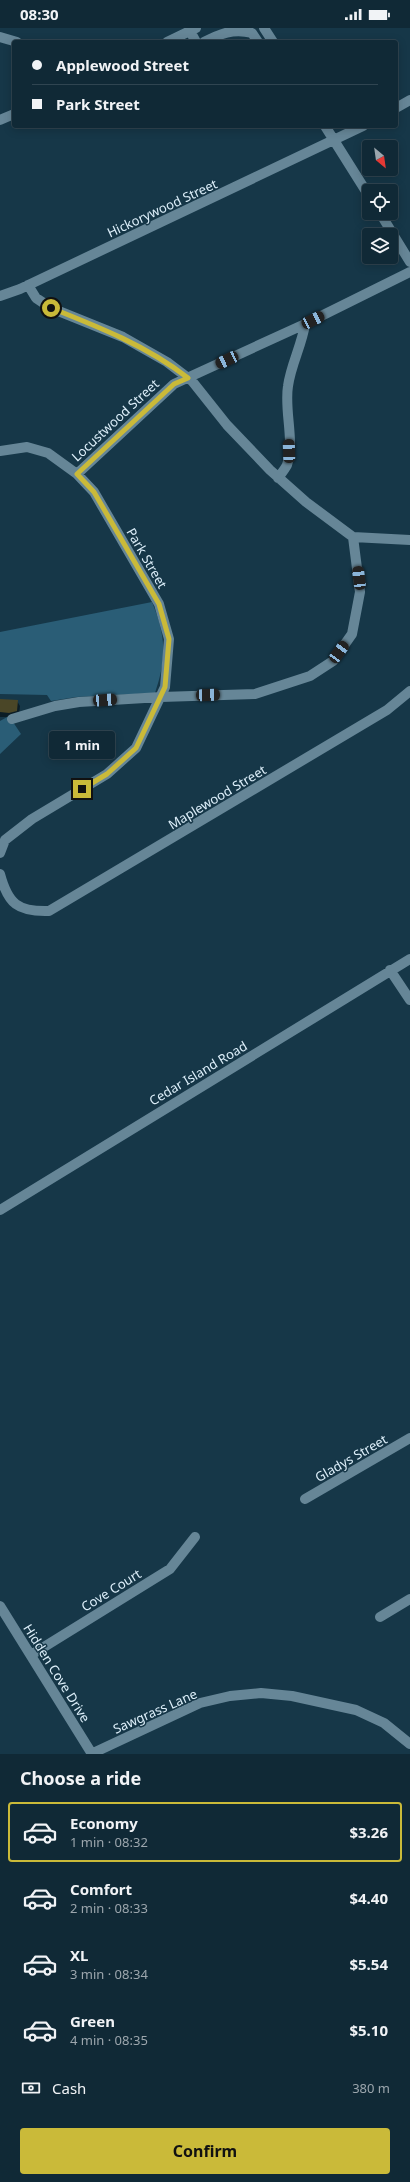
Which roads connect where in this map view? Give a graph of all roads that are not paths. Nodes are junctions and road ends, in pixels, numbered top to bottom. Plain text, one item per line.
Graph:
1 (264, 28) edge
2 (193, 30) edge
3 (0, 37) edge
4 (171, 40) edge
5 (196, 40) edge
6 (208, 40) edge
7 (257, 40) edge
8 (272, 40) edge
9 (12, 41) edge
10 (12, 115) edge
11 (0, 120) edge
12 (326, 128) edge
13 (359, 128) edge
14 (334, 140) junction
15 (362, 185) edge
16 (384, 220) edge
17 (410, 262) edge
18 (410, 272) edge
19 (28, 285) junction
20 (0, 296) edge
21 (305, 324) junction
22 (188, 378) junction
23 (0, 451) edge
24 (77, 474) junction
25 (278, 478) junction
26 (353, 537) junction
27 (410, 540) edge
28 (410, 692) edge
29 (161, 697) junction
30 (12, 719) dead end
31 (0, 853) edge
32 (0, 874) edge
33 (410, 959) edge
34 (390, 970) junction
35 (410, 1000) edge
36 (0, 1210) edge
37 (410, 1438) edge
38 (305, 1499) dead end
39 (195, 1537) dead end
40 (410, 1599) edge
41 (0, 1606) edge
42 (380, 1617) dead end
43 (31, 1655) junction
44 (410, 1744) edge
45 (91, 1754) edge

1 - 8 street
2 - 4 street
2 - 5 street
3 - 9 street
6 - 7 street
10 - 11 street
12 - 14 street
13 - 14 street, Hickorywood Street
14 - 15 street
14 - 19 street, Hickorywood Street
16 - 17 street
18 - 21 street, Locustwood Street
19 - 20 street, Hickorywood Street
19 - 22 street
21 - 22 street, Locustwood Street
21 - 25 street
22 - 24 street, Locustwood Street
22 - 25 street
23 - 24 street, Park Street
24 - 29 street, Park Street
25 - 26 street
26 - 27 street
26 - 29 street
28 - 32 street, Maplewood Street
29 - 30 street
29 - 31 street, Park Street
33 - 34 street, Cedar Island Road
34 - 35 street
34 - 36 street, Cedar Island Road
37 - 38 street, Gladys Street
39 - 43 street, Cove Court
40 - 42 street
41 - 43 street, Hidden Cove Drive
43 - 45 street, Hidden Cove Drive
44 - 45 street, Sawgrass Lane

